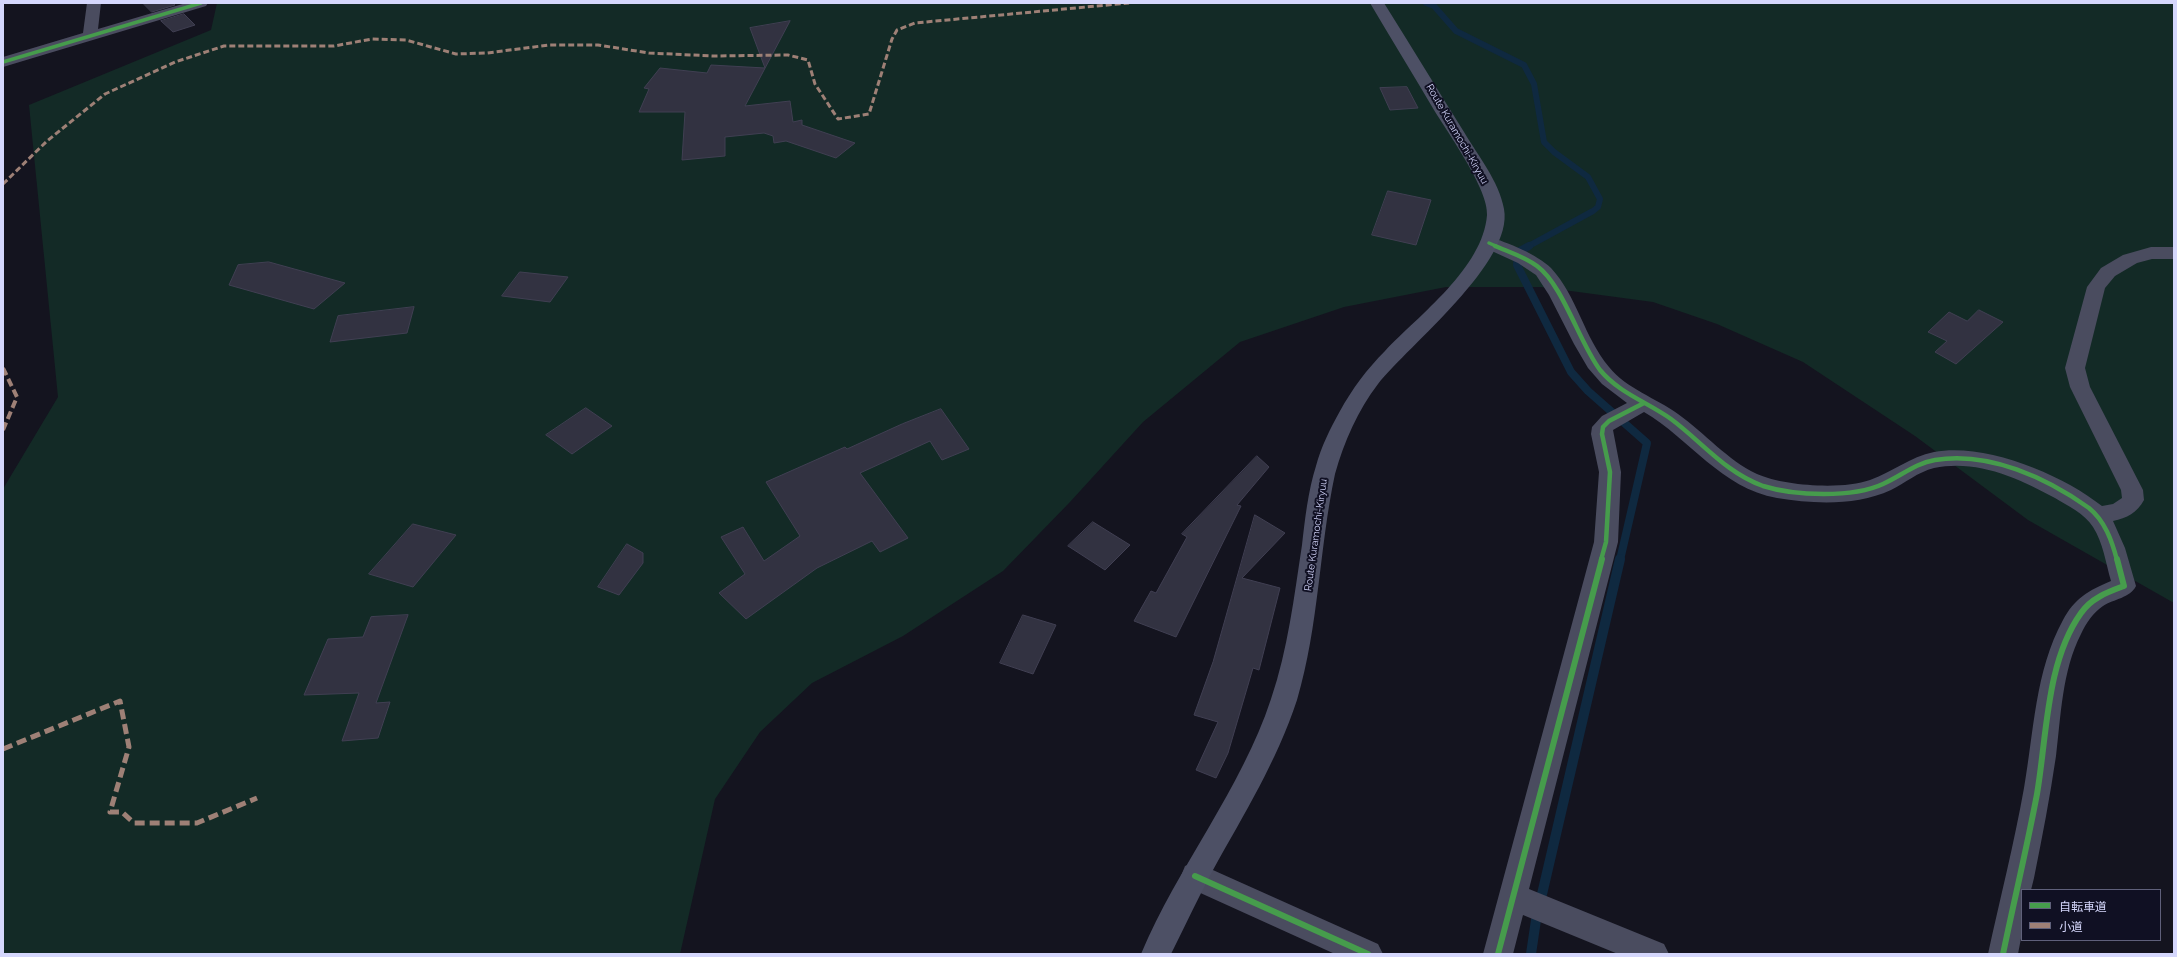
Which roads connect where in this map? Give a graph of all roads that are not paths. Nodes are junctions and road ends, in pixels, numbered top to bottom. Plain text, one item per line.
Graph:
1 (94, 3) edge
2 (201, 3) edge
3 (1377, 3) edge
4 (90, 36) junction
5 (3, 62) edge
6 (1496, 246) junction
7 (2174, 253) edge
8 (1638, 406) junction
9 (2096, 515) junction
10 (1195, 876) junction
11 (1519, 899) junction
12 (1156, 954) edge
13 (1368, 954) edge
14 (1498, 954) edge
15 (1654, 954) edge
16 (2003, 954) edge

1 - 4 street
2 - 4 street
3 - 6 main road, Route Kuramochi-Kiryuu
4 - 5 street
6 - 8 street
6 - 10 main road, Route Kuramochi-Kiryuu
7 - 9 street
8 - 9 street
8 - 11 street
9 - 16 street
10 - 12 main road, Route Kuramochi-Kiryuu
10 - 13 street
11 - 14 street
11 - 15 street

